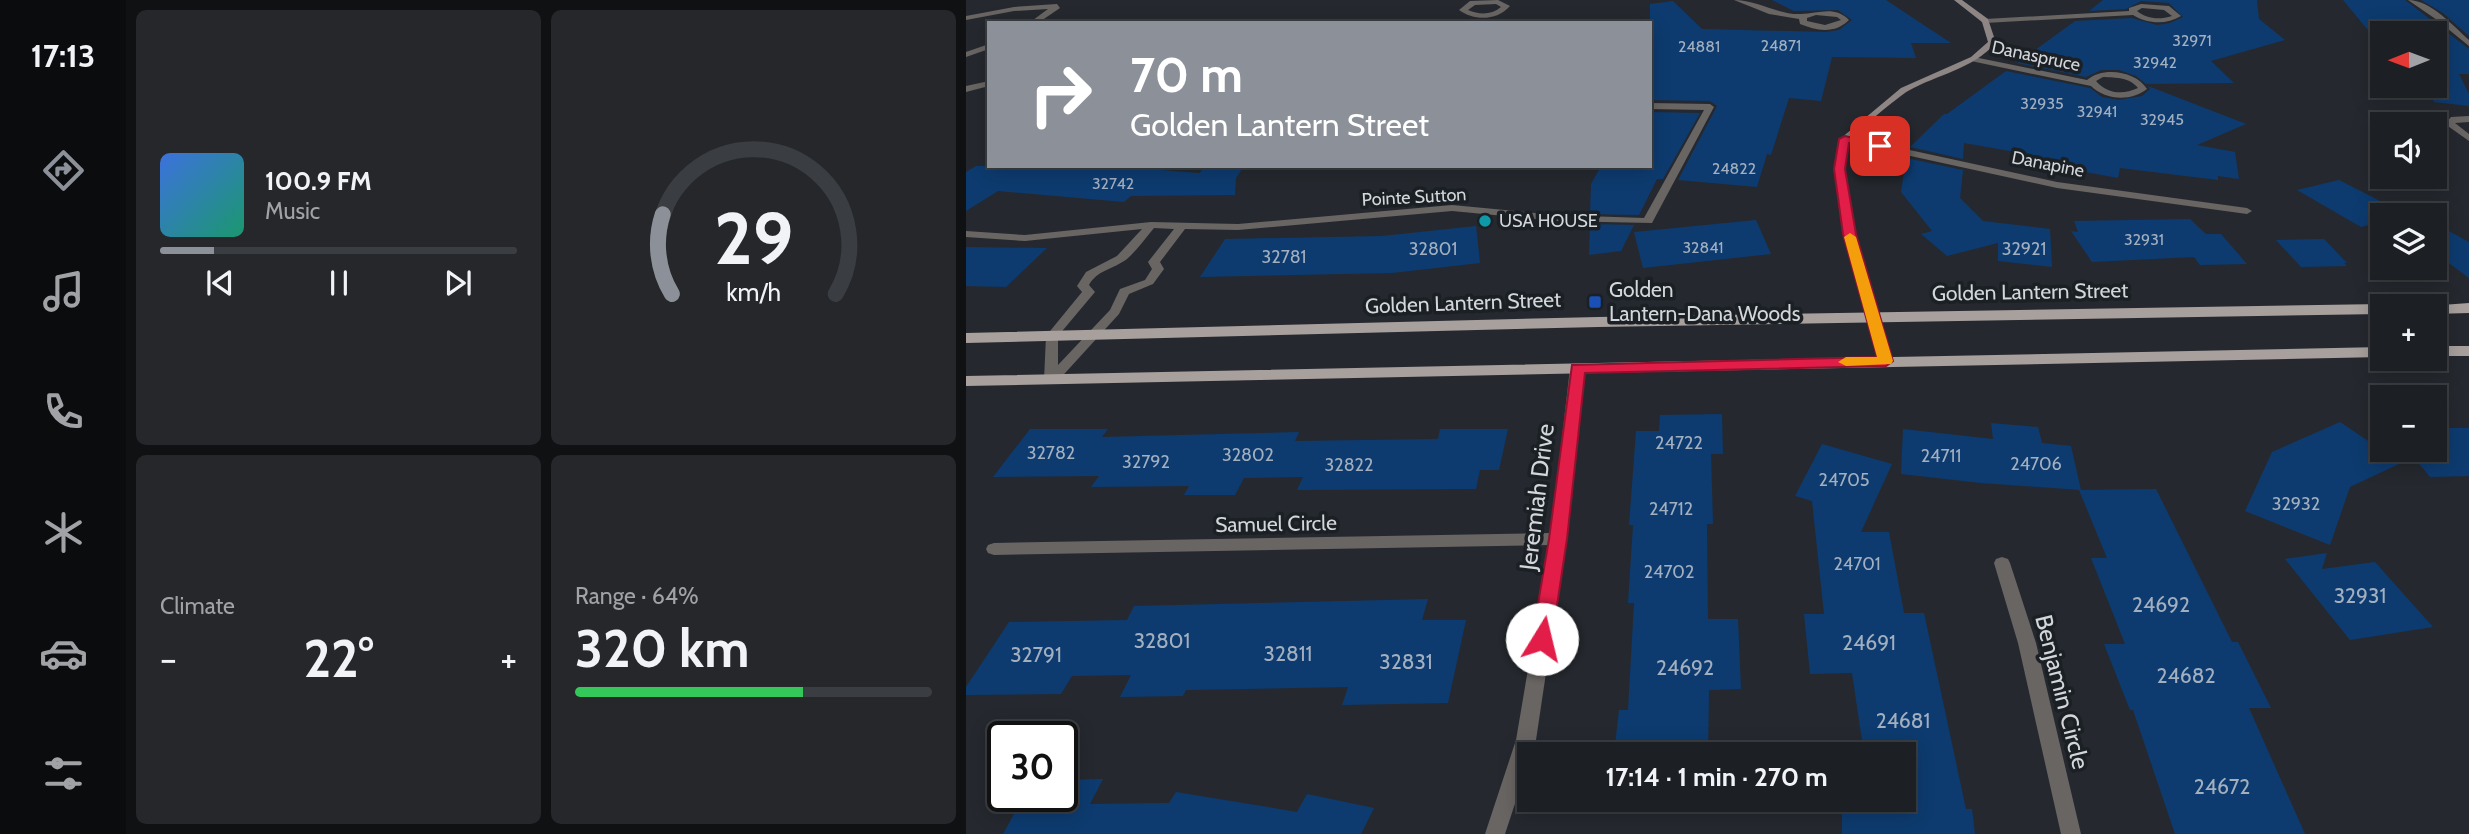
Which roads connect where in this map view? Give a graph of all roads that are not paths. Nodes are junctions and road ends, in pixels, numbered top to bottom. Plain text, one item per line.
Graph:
1 (1738, 0) edge
2 (1958, 0) edge
3 (2412, 0) edge
4 (1490, 1) edge
5 (1058, 3) edge
6 (2133, 13) junction
7 (1803, 17) junction
8 (966, 18) edge
9 (1036, 21) edge
10 (1985, 21) junction
11 (2469, 44) edge
12 (987, 47) edge
13 (966, 55) edge
14 (1974, 59) junction
15 (987, 84) edge
16 (2092, 84) junction
17 (966, 89) edge
18 (1652, 106) edge
19 (2469, 119) edge
20 (2469, 138) edge
21 (1845, 139) junction
22 (2247, 211) dead end
23 (1151, 225) junction
24 (1182, 225) junction
25 (966, 234) edge
26 (2469, 308) edge
27 (2370, 309) edge
28 (2447, 309) edge
29 (1873, 317) junction
30 (1094, 335) junction
31 (1052, 336) junction
32 (966, 338) edge
33 (2447, 351) edge
34 (2469, 351) edge
35 (2370, 352) edge
36 (1886, 361) junction
37 (1577, 368) junction
38 (1051, 380) junction
39 (966, 381) edge
40 (1558, 539) junction
41 (994, 549) dead end
42 (2002, 563) dead end
43 (1495, 834) edge
44 (2071, 834) edge

1 - 7 street
2 - 10 street
3 - 11 street
4 - 4 street
5 - 8 street
5 - 9 street
6 - 6 street
6 - 10 street
7 - 7 street
10 - 14 street
12 - 13 street
14 - 16 street, Danaspruce
14 - 21 street
15 - 17 street
16 - 16 street, Danaspruce
18 - 24 street, Pointe Sutton
19 - 20 street
21 - 22 street, Danapine
21 - 29 street
23 - 24 street, Pointe Sutton
23 - 25 street, Pointe Sutton
23 - 31 street
24 - 30 street
26 - 28 main road
27 - 29 main road, Golden Lantern Street
29 - 30 main road, Golden Lantern Street
29 - 36 street
30 - 31 main road, Golden Lantern Street
30 - 38 street
31 - 32 main road, Golden Lantern Street
31 - 38 street
33 - 34 main road
35 - 36 main road
36 - 37 main road
37 - 38 main road
37 - 40 street, Jeremiah Drive
38 - 39 main road
40 - 41 street, Samuel Circle
40 - 43 street, Jeremiah Drive
42 - 44 street, Benjamin Circle

